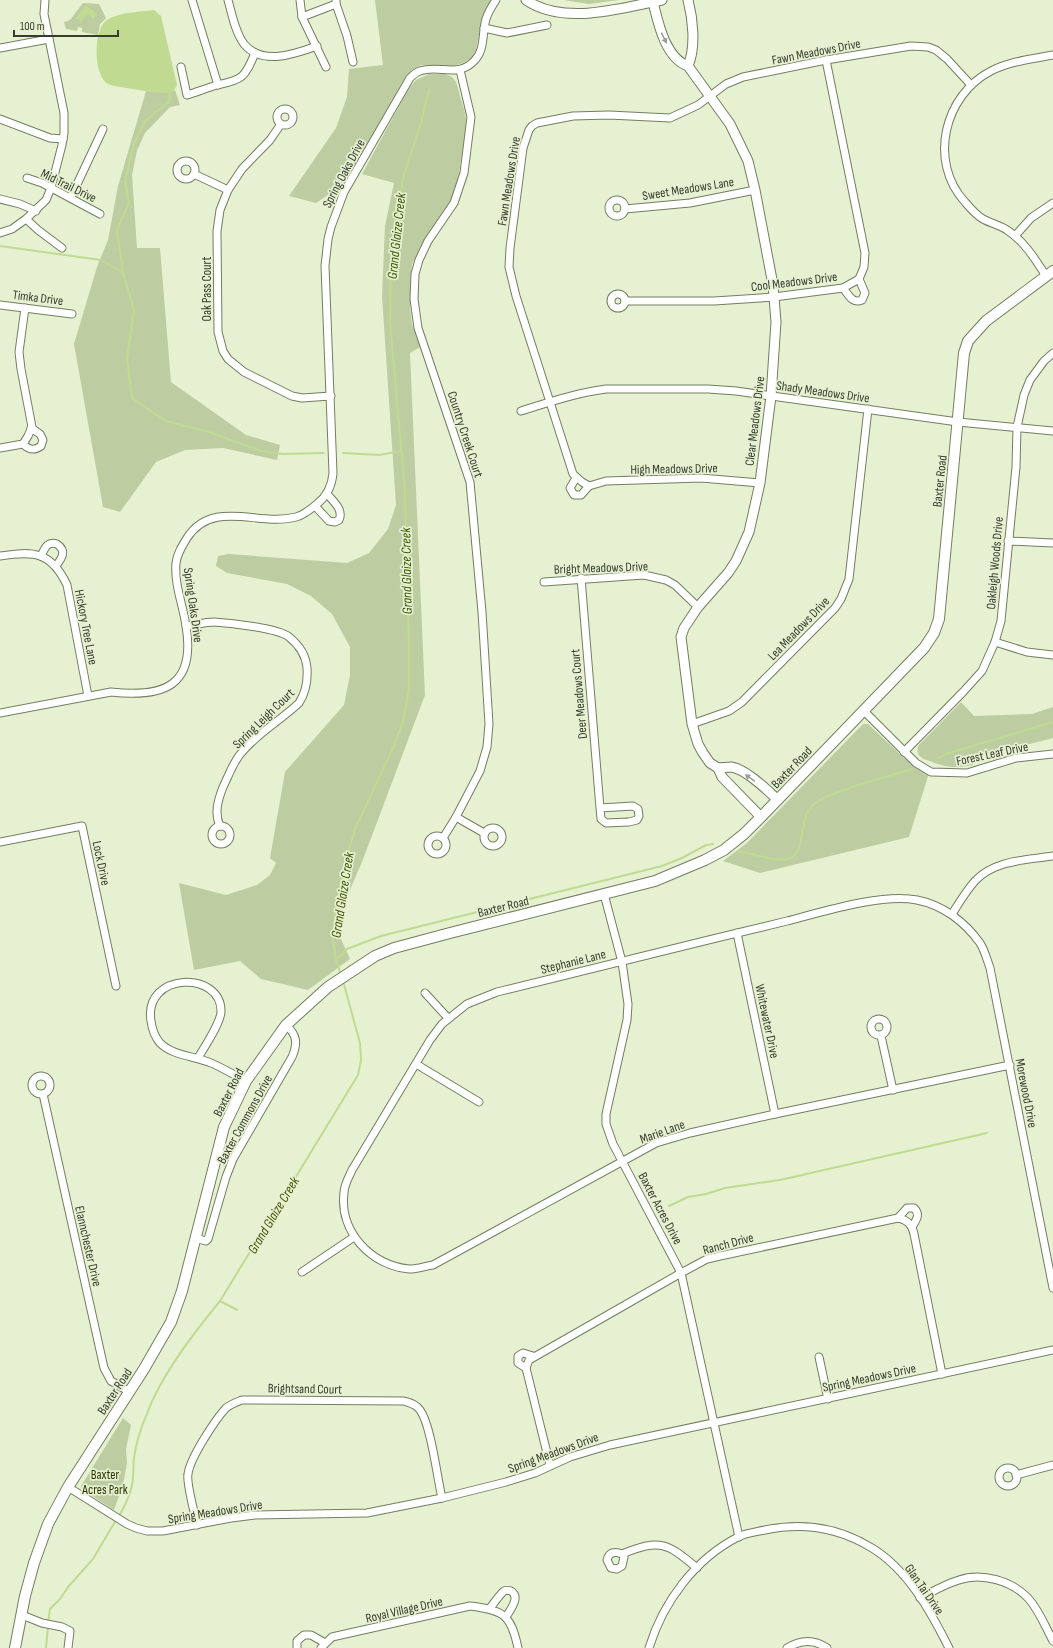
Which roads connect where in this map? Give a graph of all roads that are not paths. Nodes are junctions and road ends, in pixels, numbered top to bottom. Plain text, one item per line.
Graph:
1 (45, 0) edge
2 (192, 0) edge
3 (228, 0) edge
4 (300, 0) edge
5 (496, 0) edge
6 (526, 0) edge
7 (688, 0) edge
8 (658, 1) edge
9 (336, 2) edge
10 (302, 17) junction
11 (547, 25) dead end
12 (484, 28) junction
13 (49, 38) junction
14 (317, 46) junction
15 (0, 48) edge
16 (255, 53) junction
17 (1053, 55) edge
18 (826, 60) junction
19 (353, 62) dead end
20 (688, 66) junction
21 (181, 67) dead end
22 (326, 67) dead end
23 (460, 70) junction
24 (218, 85) junction
25 (971, 85) junction
26 (709, 97) junction
27 (0, 119) edge
28 (281, 124) dead end
29 (103, 129) dead end
30 (63, 139) junction
31 (194, 174) dead end
32 (27, 178) dead end
33 (51, 188) junction
34 (228, 190) junction
35 (755, 190) junction
36 (71, 197) junction
37 (0, 200) edge
38 (1053, 203) edge
39 (625, 209) dead end
40 (36, 211) junction
41 (100, 214) dead end
42 (26, 219) junction
43 (0, 233) edge
44 (1015, 236) junction
45 (62, 248) dead end
46 (1050, 274) edge
47 (859, 278) junction
48 (843, 288) junction
49 (774, 297) junction
50 (625, 301) dead end
51 (0, 305) edge
52 (25, 308) junction
53 (72, 314) dead end
54 (1053, 353) edge
55 (331, 396) junction
56 (771, 396) junction
57 (550, 402) junction
58 (868, 409) junction
59 (521, 411) dead end
60 (958, 422) junction
61 (1018, 427) junction
62 (31, 428) junction
63 (1053, 431) edge
64 (23, 444) junction
65 (0, 448) edge
66 (582, 482) joint
67 (760, 483) junction
68 (327, 494) junction
69 (315, 506) junction
70 (1008, 541) junction
71 (1053, 543) edge
72 (0, 556) edge
73 (41, 556) junction
74 (56, 566) junction
75 (581, 578) junction
76 (544, 582) dead end
77 (698, 607) junction
78 (186, 626) junction
79 (995, 642) junction
80 (1053, 655) edge
81 (88, 696) junction
82 (864, 711) junction
83 (0, 713) edge
84 (692, 724) junction
85 (904, 752) junction
86 (1053, 754) edge
87 (718, 768) junction
88 (778, 800) junction
89 (600, 808) junction
90 (456, 817) junction
91 (761, 817) junction
92 (220, 826) dead end
93 (484, 833) dead end
94 (443, 838) dead end
95 (0, 842) edge
96 (1053, 856) edge
97 (604, 894) junction
98 (952, 914) junction
99 (737, 932) junction
100 (622, 962) junction
101 (116, 986) dead end
102 (425, 993) dead end
103 (448, 1018) junction
104 (286, 1024) junction
105 (881, 1036) dead end
106 (198, 1058) junction
107 (416, 1064) junction
108 (1010, 1065) junction
109 (246, 1081) junction
110 (893, 1090) junction
111 (43, 1094) dead end
112 (479, 1102) dead end
113 (775, 1114) junction
114 (622, 1161) junction
115 (898, 1218) junction
116 (912, 1227) junction
117 (354, 1237) junction
118 (195, 1238) junction
119 (302, 1272) dead end
120 (681, 1273) junction
121 (1053, 1288) edge
122 (1053, 1350) edge
123 (533, 1356) junction
124 (819, 1357) dead end
125 (526, 1368) junction
126 (942, 1374) junction
127 (128, 1391) junction
128 (828, 1399) junction
129 (714, 1422) junction
130 (550, 1465) junction
131 (1053, 1466) edge
132 (1016, 1475) dead end
133 (68, 1487) junction
134 (442, 1498) junction
135 (197, 1525) junction
136 (739, 1536) junction
137 (622, 1554) dead end
138 (696, 1568) junction
139 (920, 1598) junction
140 (490, 1608) junction
141 (22, 1615) junction
142 (506, 1617) junction
143 (1053, 1641) edge
144 (323, 1646) edge
145 (15, 1648) edge
146 (68, 1648) edge
147 (297, 1648) edge
148 (518, 1648) edge
149 (649, 1648) edge
150 (788, 1648) edge
151 (827, 1648) edge
152 (949, 1648) edge

1 - 13 street
2 - 24 street
3 - 16 street
4 - 10 street
5 - 12 street
6 - 8 street
7 - 20 street
8 -> 20 street, Clear Meadows Drive
9 - 10 street
9 - 19 street
10 - 14 street
11 - 12 street
12 - 23 street
13 - 15 street
13 - 30 street
14 - 16 street
14 - 22 street
16 - 24 street
17 - 25 street
18 - 25 street, Fawn Meadows Drive
18 - 26 street, Fawn Meadows Drive
18 - 47 street
20 - 26 street, Clear Meadows Drive
21 - 24 street
23 - 55 street, Spring Oaks Drive
23 - 90 street, Country Creek Court
25 - 44 street
26 - 35 street, Clear Meadows Drive
26 - 57 street, Fawn Meadows Drive
27 - 30 street
28 - 34 street, Oak Pass Court
29 - 36 street
30 - 33 street
31 - 34 street
32 - 33 street, Mid Trail Drive
33 - 36 street, Mid Trail Drive
33 - 40 street
34 - 55 street, Oak Pass Court
35 - 39 street, Sweet Meadows Lane
35 - 49 street, Clear Meadows Drive
36 - 41 street, Mid Trail Drive
37 - 40 street
38 - 44 street
40 - 42 street
42 - 43 street
42 - 45 street
44 - 46 street
46 - 60 main road, Baxter Road
47 - 48 street, Cool Meadows Drive
47 - 48 street
48 - 49 street, Cool Meadows Drive
49 - 50 street, Cool Meadows Drive
49 - 56 street, Clear Meadows Drive
51 - 52 street, Timka Drive
52 - 53 street, Timka Drive
52 - 62 street
54 - 61 street, Oakleigh Woods Drive
55 - 68 street, Spring Oaks Drive
56 - 57 street, Shady Meadows Drive
56 - 58 street, Shady Meadows Drive
56 - 67 street, Clear Meadows Drive
57 - 59 street, Shady Meadows Drive
57 - 66 street, Fawn Meadows Drive
58 - 60 street, Shady Meadows Drive
58 - 84 street, Lea Meadows Drive
60 - 61 street, Shady Meadows Drive
60 - 82 main road, Baxter Road
61 - 63 street, Shady Meadows Drive
61 - 70 street, Oakleigh Woods Drive
62 - 64 street
62 - 64 street
64 - 65 street
66 - 67 street, High Meadows Drive
67 - 77 street, Clear Meadows Drive
68 - 69 street, Spring Oaks Drive
68 - 69 street
69 - 78 street, Spring Oaks Drive
70 - 71 street
70 - 79 street, Oakleigh Woods Drive
72 - 73 street, Hickory Tree Lane
73 - 74 street, Hickory Tree Lane
73 - 74 street
74 - 81 street, Hickory Tree Lane
75 - 76 street, Bright Meadows Drive
75 - 77 street, Bright Meadows Drive
75 - 89 street, Deer Meadows Court
77 - 84 street, Clear Meadows Drive
78 - 81 street, Spring Oaks Drive
78 - 92 street, Spring Leigh Court
79 - 80 street
79 - 85 street, Oakleigh Woods Drive
81 - 83 street, Spring Oaks Drive
82 - 85 street, Forest Leaf Drive
82 - 88 main road, Baxter Road
84 - 87 street, Clear Meadows Drive
85 - 86 street, Forest Leaf Drive
88 -> 87 street
87 - 91 street, Clear Meadows Drive
88 - 91 main road, Baxter Road
89 - 89 street, Deer Meadows Court
90 - 93 street
90 - 94 street, Country Creek Court
91 - 97 main road, Baxter Road
95 - 101 street, Lock Drive
96 - 98 street
97 - 100 street, Baxter Acres Drive
97 - 104 main road, Baxter Road
98 - 99 street, Stephanie Lane
98 - 108 street, Morewood Drive
99 - 100 street, Stephanie Lane
99 - 113 street, Whitewater Drive
100 - 103 street, Stephanie Lane
100 - 114 street, Baxter Acres Drive
102 - 103 street
103 - 107 street, Stephanie Lane
104 - 109 main road, Baxter Road
104 - 118 street, Baxter Commons Drive
105 - 110 street
106 - 106 street
106 - 109 street
107 - 112 street
107 - 117 street, Stephanie Lane
108 - 110 street, Marie Lane
108 - 121 street, Morewood Drive
109 - 118 main road, Baxter Road
110 - 113 street, Marie Lane
111 - 127 street, Elannchester Drive
113 - 114 street, Marie Lane
114 - 117 street, Marie Lane
114 - 120 street, Baxter Acres Drive
115 - 116 street
115 - 116 street
115 - 120 street, Ranch Drive
116 - 126 street
117 - 119 street
118 - 127 main road, Baxter Road
120 - 123 street, Ranch Drive
120 - 129 street, Baxter Acres Drive
122 - 126 street, Spring Meadows Drive
123 - 125 street
123 - 125 street, Ranch Drive
124 - 128 street
125 - 130 street
126 - 128 street, Spring Meadows Drive
127 - 133 main road, Baxter Road
128 - 129 street, Spring Meadows Drive
129 - 130 street, Spring Meadows Drive
129 - 136 street, Baxter Acres Drive
130 - 134 street, Spring Meadows Drive
131 - 132 street
133 - 135 street, Spring Meadows Drive
133 - 141 main road, Baxter Road
134 - 135 street, Spring Meadows Drive
134 - 135 street, Brightsand Court
136 - 138 street, Glan Tai Drive
136 - 139 street, Glan Tai Drive
137 - 138 street
138 - 149 street, Glan Tai Drive
139 - 143 street
139 - 152 street, Glan Tai Drive
140 - 142 street, Royal Village Drive
140 - 142 street
140 - 144 street, Royal Village Drive
141 - 145 main road, Baxter Road
141 - 146 street
142 - 148 street
144 - 147 street, Royal Village Drive
150 - 151 street

